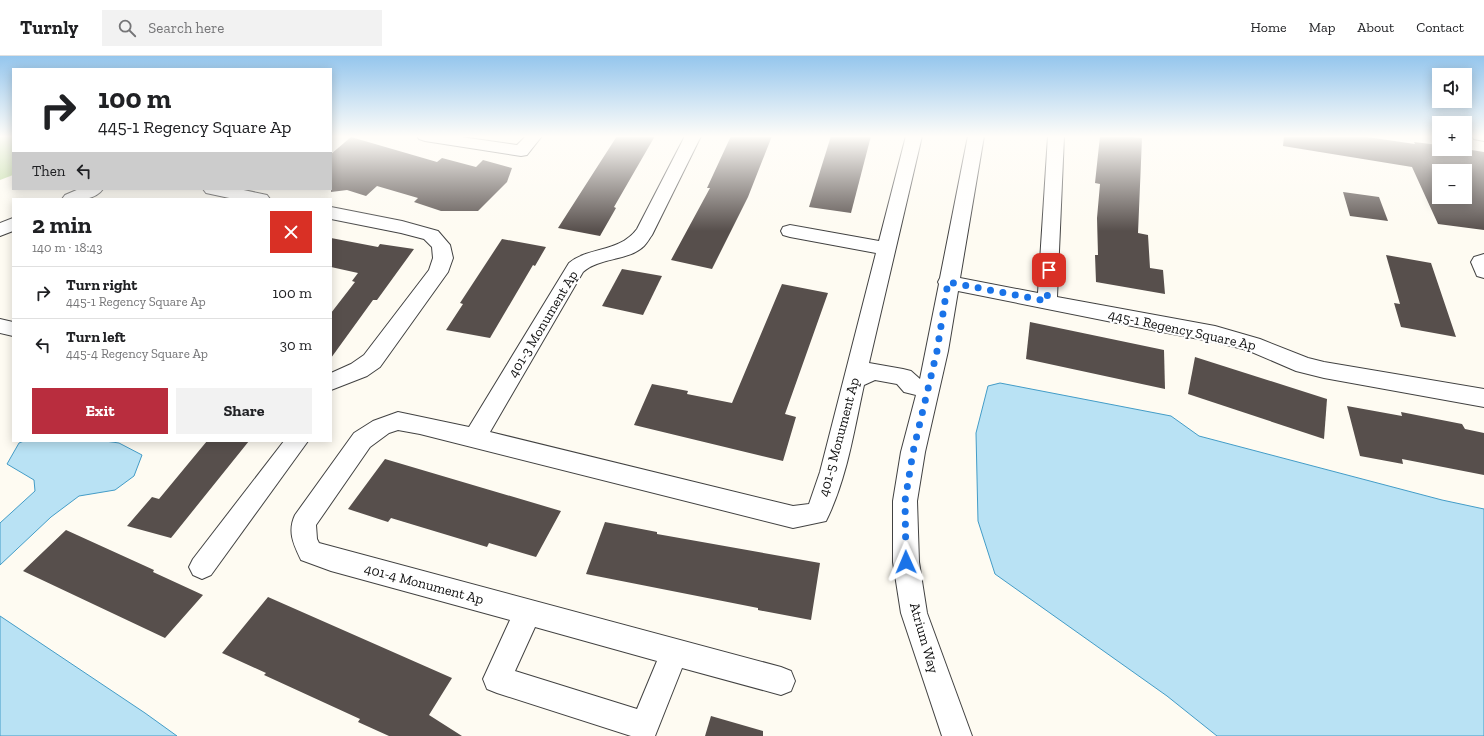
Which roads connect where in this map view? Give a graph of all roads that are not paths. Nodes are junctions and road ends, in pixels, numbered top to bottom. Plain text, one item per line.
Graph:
1 (677, 168) edge
2 (906, 168) edge
3 (970, 168) edge
4 (1054, 168) edge
5 (92, 190) edge
6 (217, 190) edge
7 (73, 198) edge
8 (257, 198) edge
9 (332, 213) edge
10 (12, 224) edge
11 (0, 230) edge
12 (790, 230) dead end
13 (886, 249) junction
14 (1484, 260) edge
15 (1484, 271) edge
16 (948, 282) junction
17 (1047, 301) junction
18 (0, 326) edge
19 (12, 329) edge
20 (859, 376) junction
21 (332, 382) edge
22 (920, 388) junction
23 (1484, 398) edge
24 (475, 438) junction
25 (297, 442) edge
26 (202, 567) dead end
27 (528, 612) junction
28 (674, 652) junction
29 (781, 681) dead end
30 (957, 736) edge

1 - 24 street, 401-3 Monument Ap
2 - 13 street, 401-5 Monument Ap
3 - 16 street, Atrium Way
4 - 17 street
5 - 7 street
6 - 8 street
9 - 21 street
10 - 11 street
12 - 13 street
13 - 20 street, 401-5 Monument Ap
14 - 15 street
16 - 17 street, 445-1 Regency Square Ap
16 - 22 street, Atrium Way
17 - 23 street, 445-1 Regency Square Ap
18 - 19 street
20 - 22 street
20 - 24 street, 401-5 Monument Ap
22 - 30 street, Atrium Way
24 - 27 street, 401-4 Monument Ap
25 - 26 street
27 - 28 street, 401-4 Monument Ap
27 - 28 street
28 - 29 street, 401-4 Monument Ap

